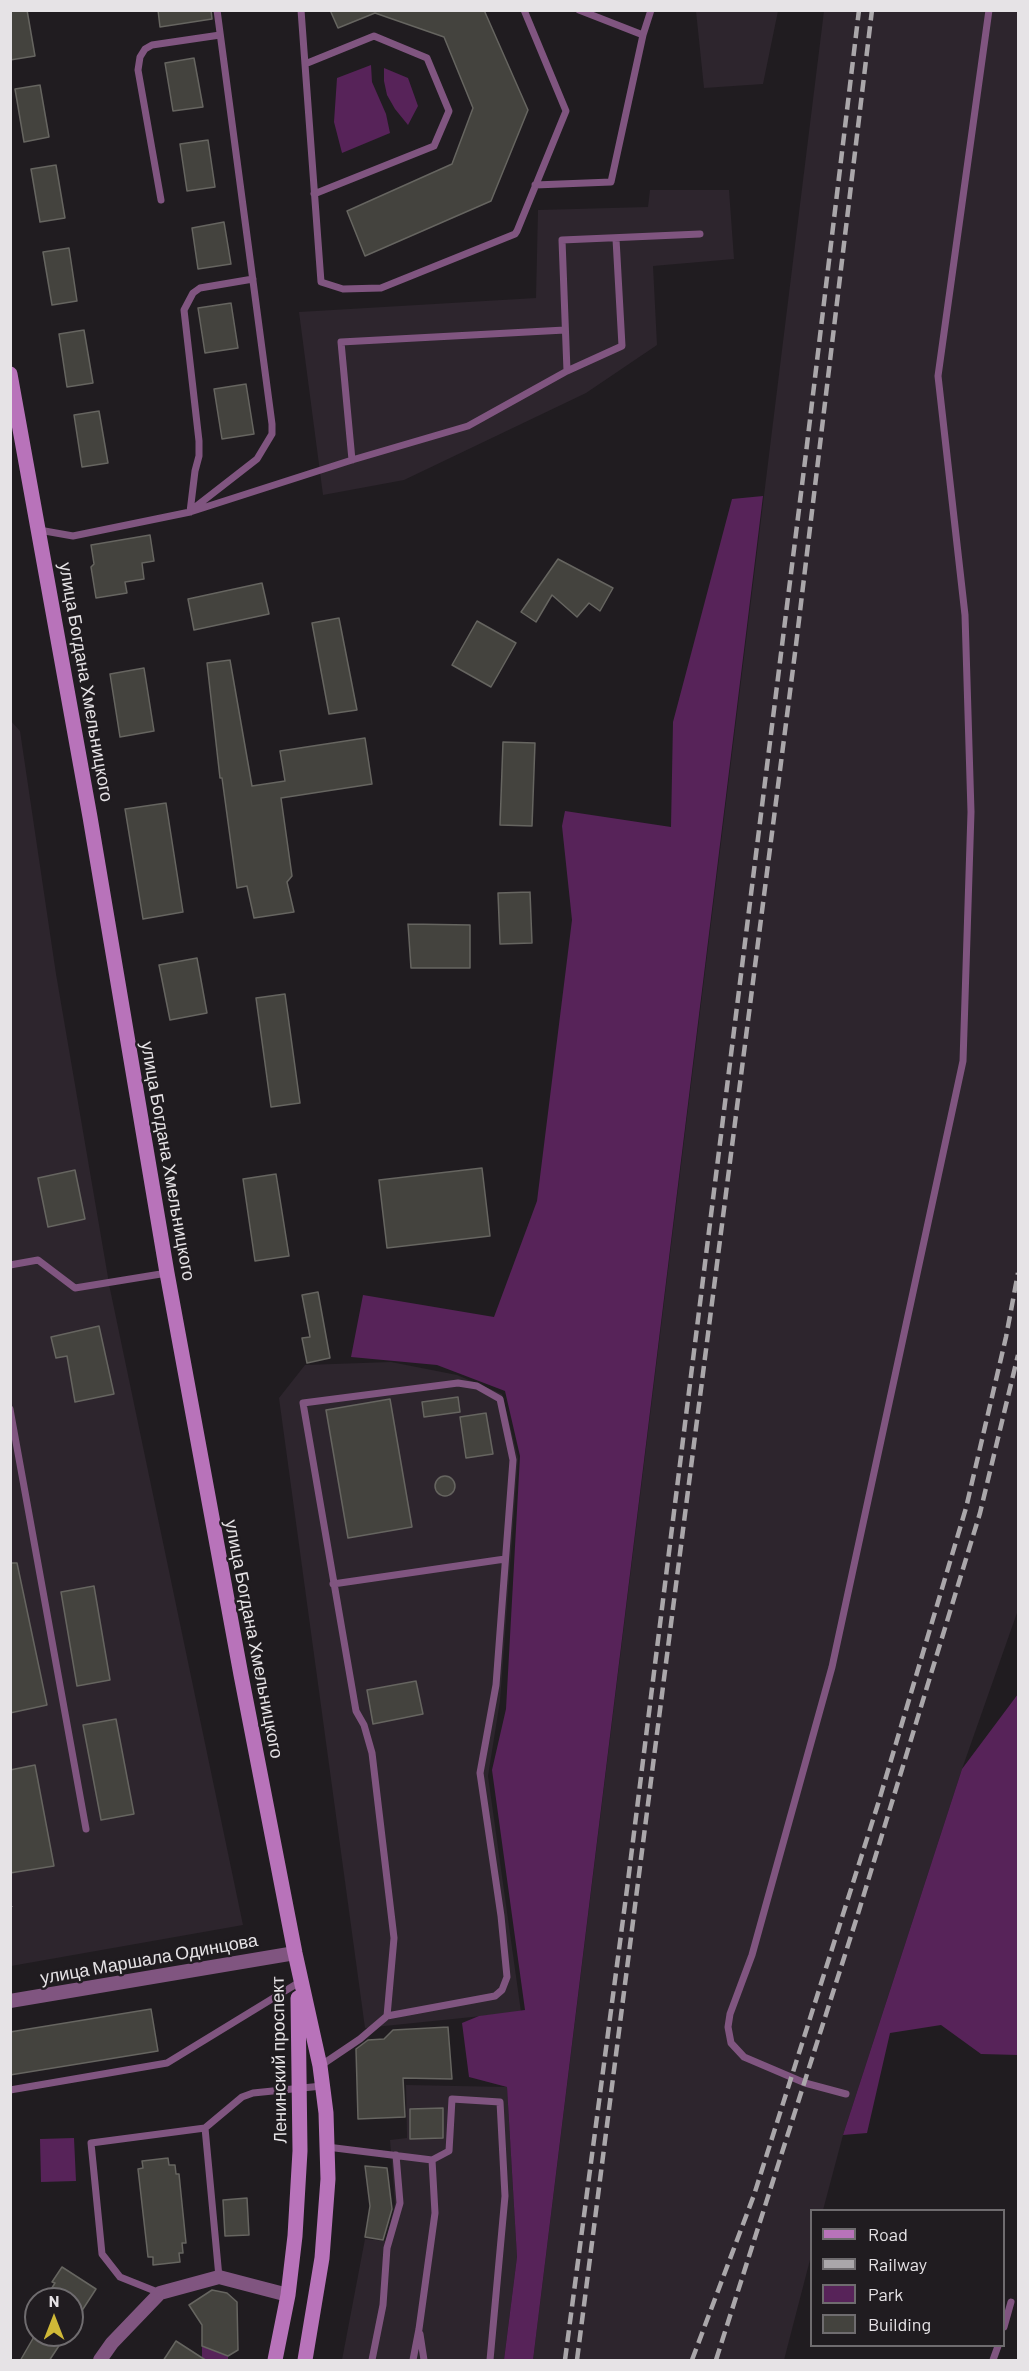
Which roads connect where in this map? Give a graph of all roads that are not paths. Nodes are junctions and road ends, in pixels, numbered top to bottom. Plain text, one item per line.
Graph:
1 (217, 10) edge
2 (301, 10) edge
3 (524, 10) edge
4 (579, 10) edge
5 (651, 10) edge
6 (989, 10) edge
7 (220, 35) junction
8 (643, 35) junction
9 (305, 64) junction
10 (535, 184) junction
11 (315, 194) junction
12 (161, 200) dead end
13 (700, 234) dead end
14 (616, 239) junction
15 (253, 279) junction
16 (565, 330) junction
17 (567, 371) junction
18 (10, 374) edge
19 (14, 419) edge
20 (352, 460) junction
21 (190, 512) junction
22 (39, 530) junction
23 (10, 1265) edge
24 (167, 1273) junction
25 (10, 1409) edge
26 (505, 1559) junction
27 (333, 1584) junction
28 (86, 1828) dead end
29 (295, 1953) junction
30 (298, 1983) junction
31 (10, 2001) edge
32 (387, 2016) junction
33 (320, 2066) junction
34 (300, 2086) junction
35 (322, 2086) junction
36 (10, 2090) edge
37 (846, 2094) dead end
38 (205, 2128) junction
39 (327, 2147) junction
40 (396, 2155) junction
41 (432, 2160) junction
42 (219, 2277) junction
43 (160, 2293) junction
44 (288, 2295) junction
45 (1011, 2302) dead end
46 (1005, 2323) edge
47 (419, 2329) junction
48 (100, 2361) edge
49 (275, 2361) edge
50 (305, 2361) edge
51 (372, 2361) edge
52 (413, 2361) edge
53 (424, 2361) edge
54 (490, 2361) edge

1 - 7 lane
2 - 9 lane
3 - 10 lane
4 - 8 lane
5 - 8 lane
6 - 37 lane
7 - 12 lane
7 - 15 lane
8 - 10 lane
9 - 11 lane
9 - 11 lane
10 - 11 lane
13 - 14 lane
14 - 16 lane
14 - 17 lane
15 - 21 lane
15 - 21 lane
16 - 17 lane
16 - 20 lane
17 - 20 lane
18 - 19 main road, улица Богдана Хмельницкого
19 - 22 main road, улица Богдана Хмельницкого
20 - 21 lane
21 - 22 lane
22 - 24 main road, улица Богдана Хмельницкого
23 - 24 lane
24 - 29 main road, улица Богдана Хмельницкого
25 - 28 lane
26 - 27 lane
26 - 27 lane
26 - 32 lane
27 - 32 lane
29 - 30 main road, Ленинский проспект
29 - 31 street, улица Маршала Одинцова
29 - 33 main road, Ленинский проспект
30 - 34 main road, Ленинский проспект
30 - 36 lane
32 - 33 lane
33 - 35 main road, Ленинский проспект
34 - 35 lane
34 - 38 lane
34 - 44 main road, Ленинский проспект
35 - 39 main road, Ленинский проспект
38 - 42 lane
38 - 43 lane
39 - 40 lane
39 - 50 main road, Ленинский проспект
40 - 41 lane
40 - 51 lane
41 - 47 lane
41 - 54 lane
42 - 43 street
42 - 44 street
43 - 48 street
44 - 49 main road, Ленинский проспект
45 - 46 lane
47 - 52 lane
47 - 53 lane

